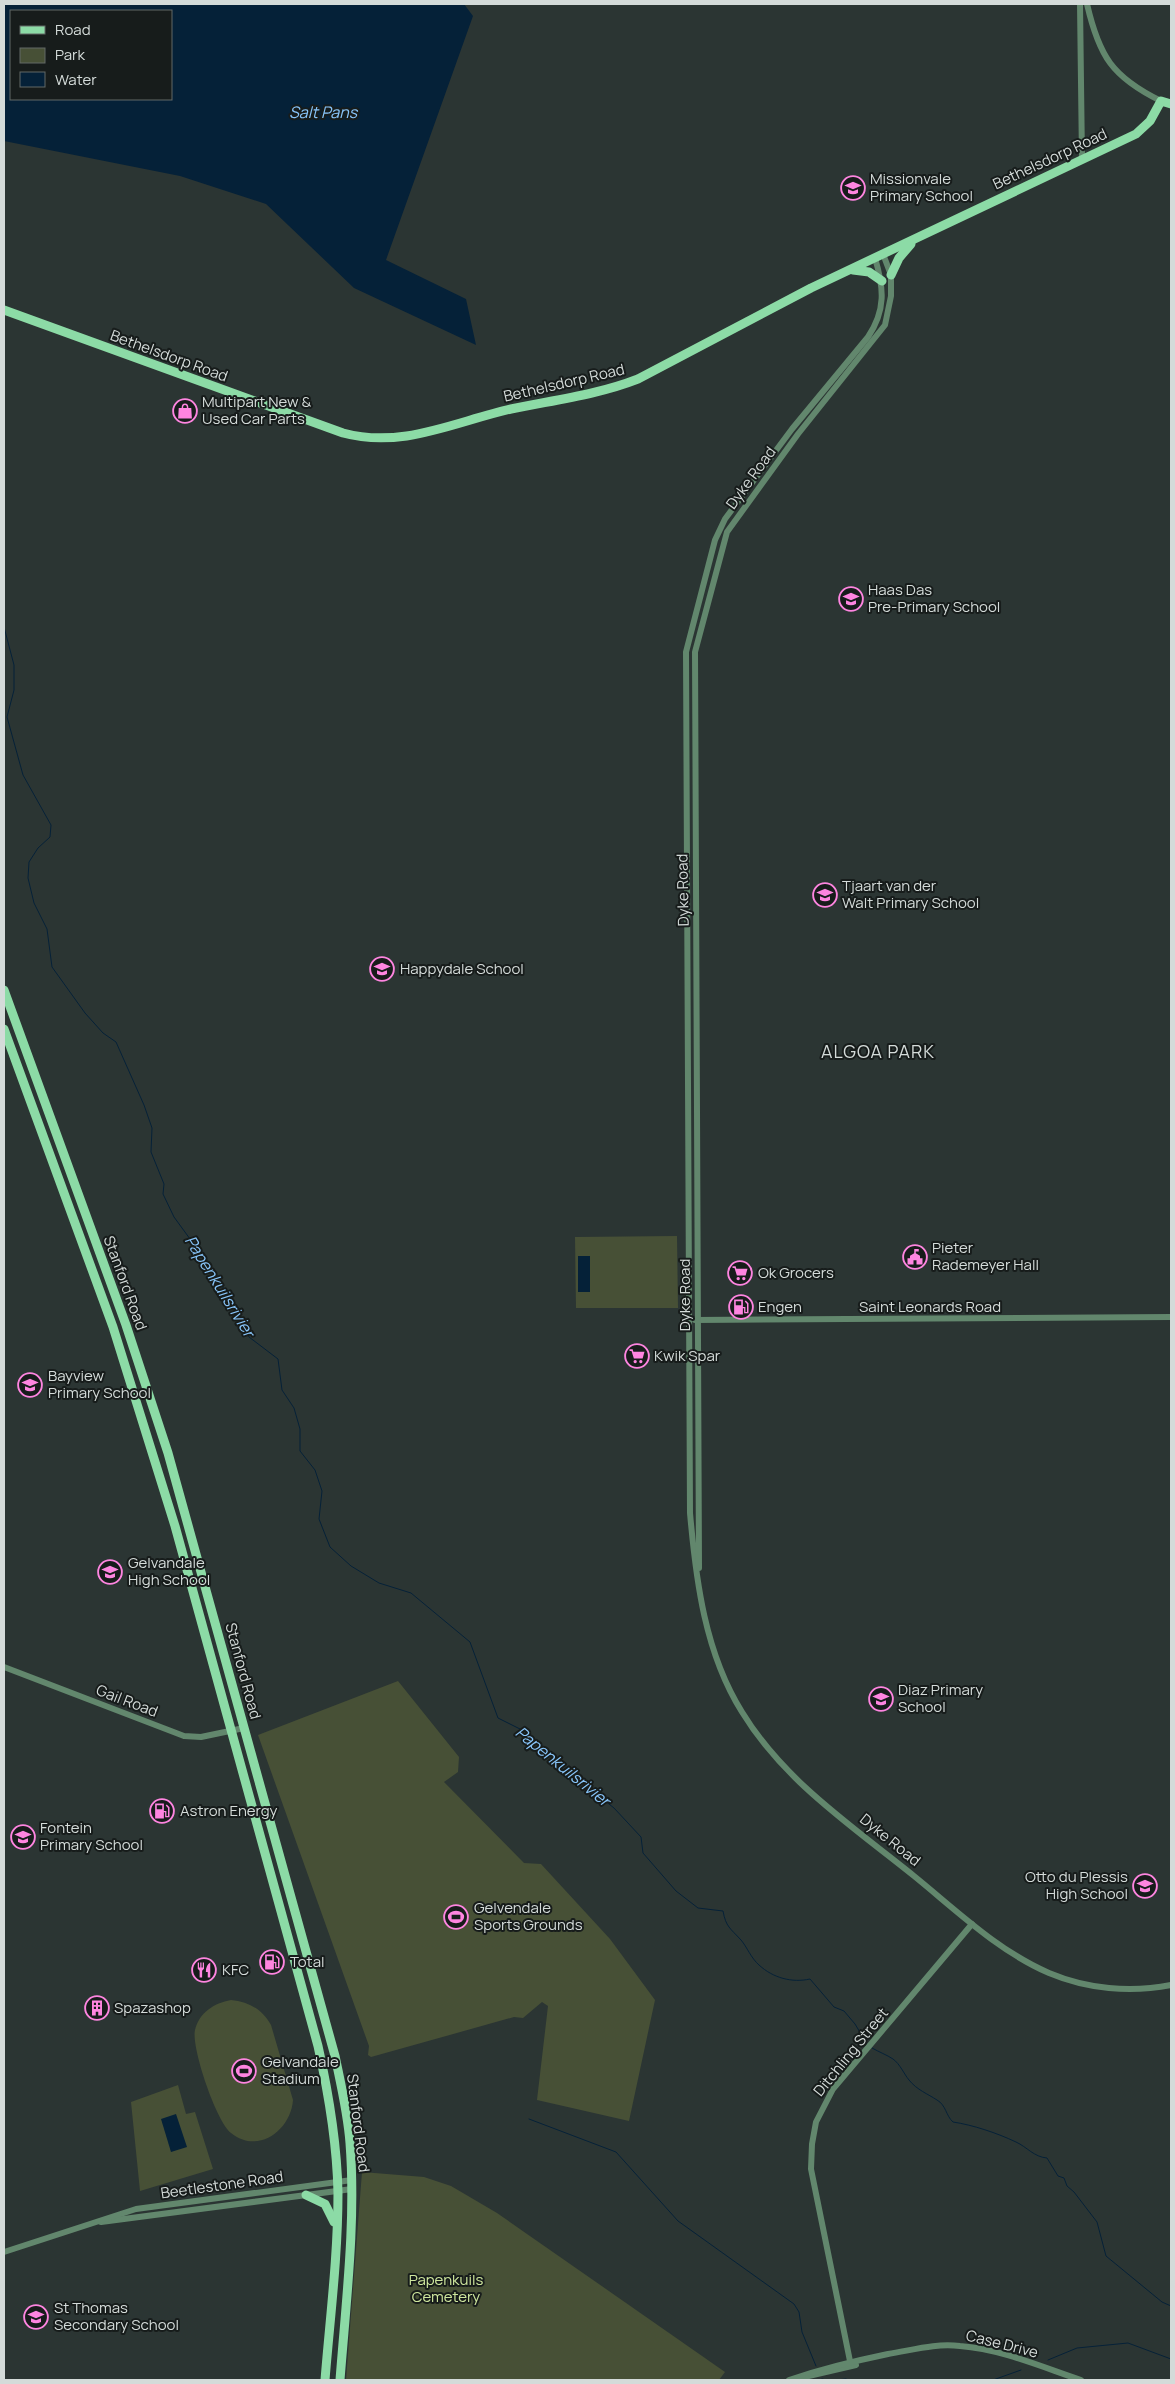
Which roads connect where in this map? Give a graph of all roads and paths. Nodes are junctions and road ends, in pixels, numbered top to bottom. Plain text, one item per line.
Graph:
1 (1080, 4) edge
2 (1087, 4) edge
3 (1160, 101) junction
4 (1171, 104) edge
5 (1082, 160) junction
6 (918, 237) junction
7 (879, 256) junction
8 (849, 270) junction
9 (891, 275) junction
10 (882, 281) junction
11 (4, 310) edge
12 (4, 990) edge
13 (4, 1029) edge
14 (1171, 1317) edge
15 (688, 1320) junction
16 (697, 1320) junction
17 (699, 1585) junction
18 (4, 1667) edge
19 (244, 1728) junction
20 (232, 1731) junction
21 (972, 1924) junction
22 (1171, 1985) edge
23 (352, 2184) junction
24 (337, 2186) junction
25 (306, 2196) junction
26 (99, 2222) junction
27 (337, 2234) junction
28 (4, 2252) edge
29 (851, 2364) junction
30 (792, 2379) edge
31 (325, 2380) edge
32 (340, 2380) edge
33 (1081, 2380) edge

1 - 5 street
2 - 3 street
3 - 4 main road
3 - 5 main road, Bethelsdorp Road
5 - 6 main road, Bethelsdorp Road
6 - 7 main road, Bethelsdorp Road
6 - 9 main road
7 - 8 main road, Bethelsdorp Road
7 - 9 street, Dyke Road
7 - 10 street, Dyke Road
8 - 10 main road
8 - 11 main road, Bethelsdorp Road
9 - 16 street, Dyke Road
10 - 15 street, Dyke Road
12 - 19 main road, Stanford Road
13 - 20 main road, Stanford Road
14 - 16 street, Saint Leonards Road
15 - 16 street, Saint Leonards Road
15 - 17 street, Dyke Road
16 - 17 street, Dyke Road
17 - 21 street, Dyke Road
18 - 20 street, Gail Road
19 - 20 street, Gail Road
19 - 23 main road, Stanford Road
20 - 24 main road, Stanford Road
21 - 22 street, Dyke Road
21 - 29 street, Ditchling Street
23 - 24 street, Beetlestone Road
23 - 32 main road, Stanford Road
24 - 25 street, Beetlestone Road
24 - 26 street, Beetlestone Road
24 - 27 main road, Stanford Road
25 - 26 street, Beetlestone Road
25 - 27 main road
26 - 28 street, Beetlestone Road
27 - 31 main road, Stanford Road
29 - 30 street, Case Drive
29 - 33 street, Case Drive

